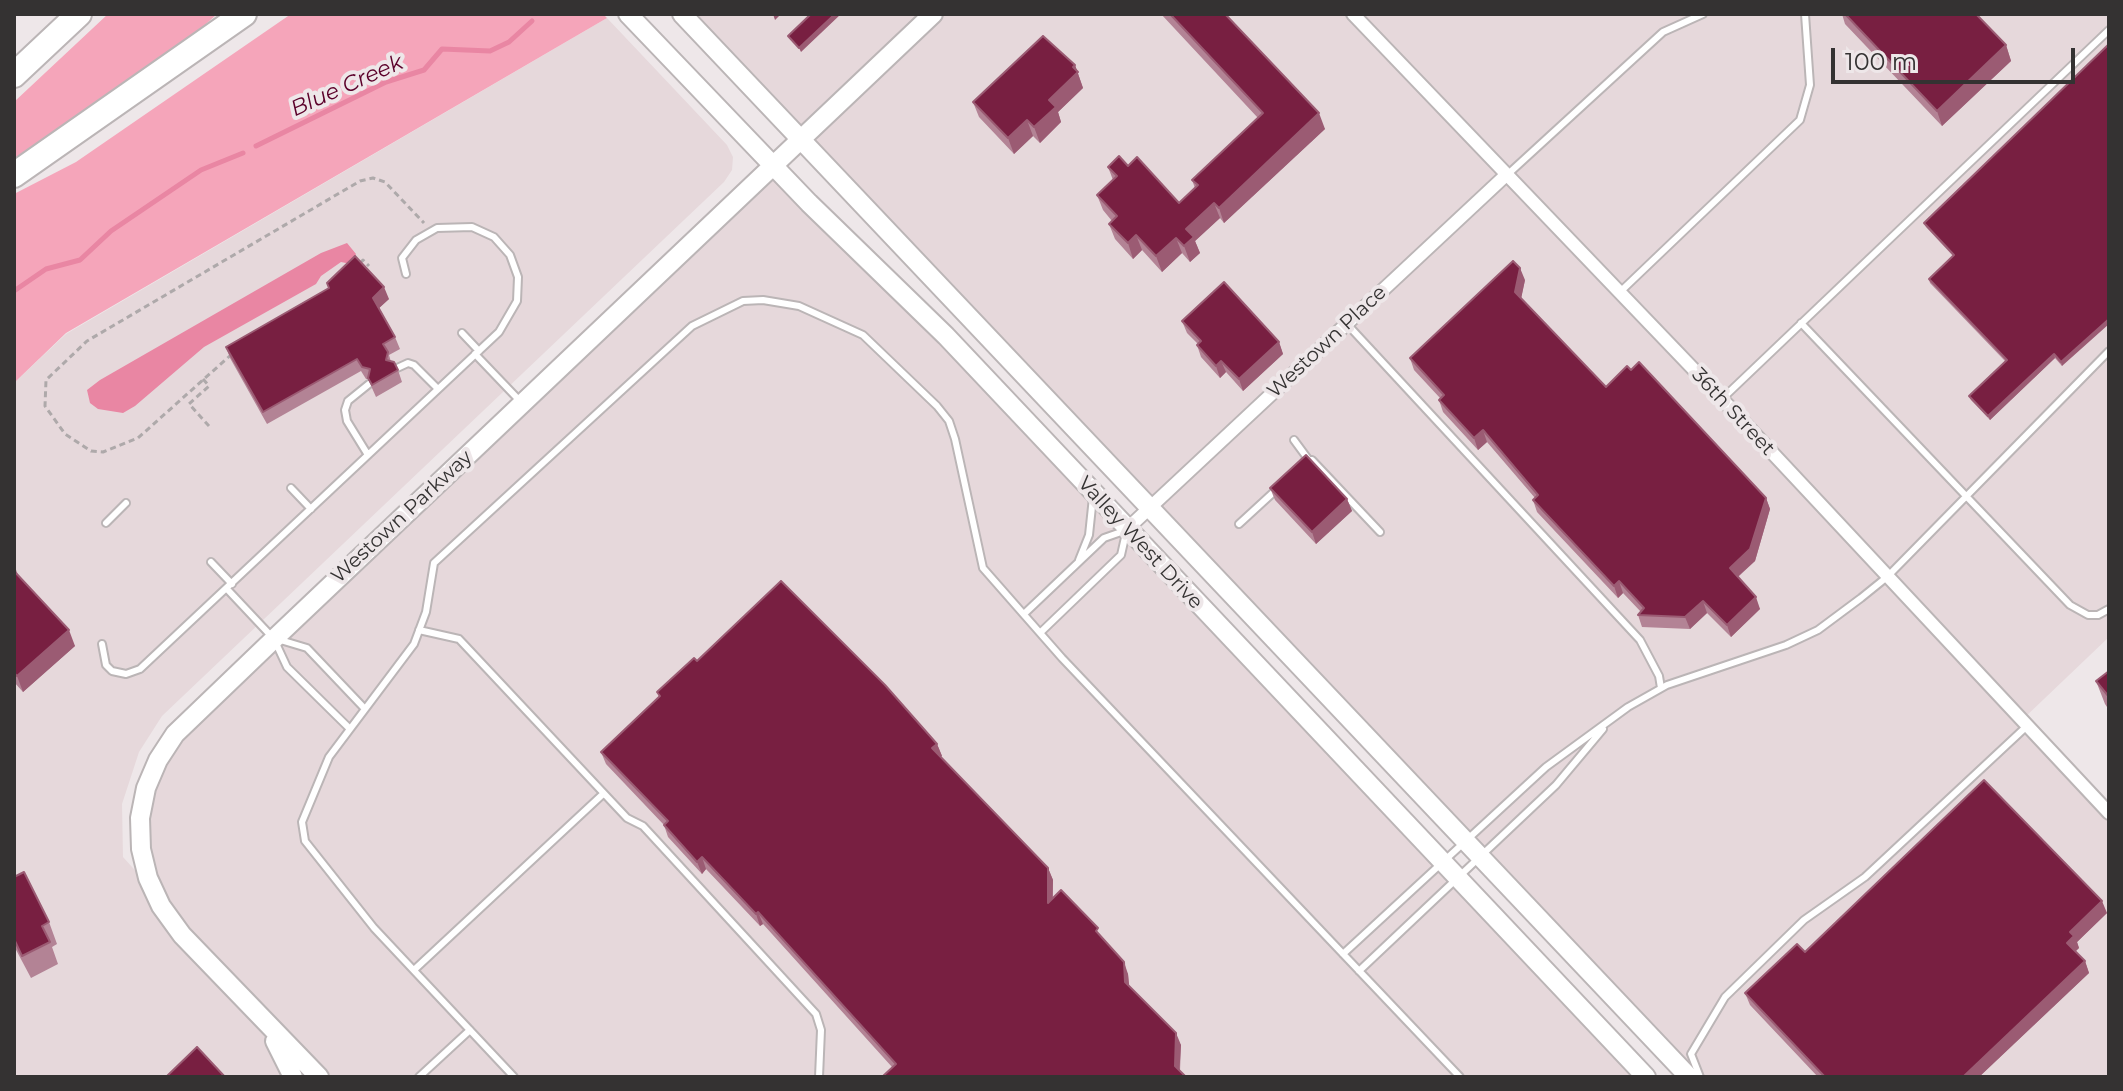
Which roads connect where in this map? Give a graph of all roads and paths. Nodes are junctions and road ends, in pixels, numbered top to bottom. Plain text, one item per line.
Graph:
1 (79, 14) edge
2 (244, 14) edge
3 (628, 14) edge
4 (682, 14) edge
5 (933, 14) edge
6 (1353, 14) edge
7 (1671, 14) edge
8 (1703, 14) edge
9 (1805, 14) edge
10 (1679, 22) junction
11 (2109, 30) edge
12 (14, 75) edge
13 (799, 139) junction
14 (771, 165) junction
15 (14, 175) edge
16 (1505, 176) junction
17 (431, 231) junction
18 (369, 266) edge
19 (354, 269) edge
20 (406, 274) dead end
21 (1619, 293) junction
22 (1801, 323) junction
23 (1347, 324) junction
24 (462, 333) dead end
25 (242, 349) edge
26 (2109, 351) edge
27 (477, 352) junction
28 (395, 369) edge
29 (203, 379) junction
30 (369, 384) edge
31 (438, 389) junction
32 (1722, 399) junction
33 (522, 403) junction
34 (209, 426) dead end
35 (1294, 440) dead end
36 (368, 455) junction
37 (1308, 459) junction
38 (1297, 470) edge
39 (1286, 481) edge
40 (291, 488) dead end
41 (1094, 494) junction
42 (1965, 494) junction
43 (126, 503) dead end
44 (1149, 508) junction
45 (311, 509) junction
46 (106, 523) dead end
47 (1239, 524) dead end
48 (1127, 529) junction
49 (1380, 532) dead end
50 (211, 562) dead end
51 (1078, 563) junction
52 (1887, 577) junction
53 (229, 586) junction
54 (2109, 609) edge
55 (1025, 613) junction
56 (419, 630) junction
57 (1042, 631) junction
58 (274, 639) junction
59 (102, 644) dead end
60 (1661, 688) junction
61 (365, 709) junction
62 (1610, 720) junction
63 (2027, 726) junction
64 (349, 728) junction
65 (603, 794) junction
66 (2109, 813) edge
67 (1464, 840) junction
68 (1480, 857) junction
69 (1441, 861) junction
70 (1457, 878) junction
71 (1343, 954) junction
72 (414, 970) junction
73 (1359, 971) junction
74 (269, 1027) junction
75 (470, 1030) junction
76 (293, 1077) edge
77 (319, 1077) edge
78 (419, 1077) edge
79 (514, 1077) edge
80 (819, 1077) edge
81 (1460, 1077) edge
82 (1646, 1077) edge
83 (1689, 1077) edge
84 (1700, 1077) edge

1 - 12 highway
2 - 15 highway
3 - 14 main road, Valley West Drive
4 - 13 main road, Valley West Drive
5 - 13 main road, Westown Parkway
6 - 16 street, 36th Street
7 - 10 lane
8 - 10 lane
9 - 21 lane
10 - 16 lane
11 - 22 lane
13 - 14 main road, Westown Parkway
13 - 44 main road, Valley West Drive
14 - 33 main road, Westown Parkway
14 - 41 main road, Valley West Drive
16 - 21 street, 36th Street
16 - 23 street, Westown Place
17 - 20 lane
17 - 27 lane
17 - 29 path
18 - 19 path
21 - 32 street, 36th Street
22 - 32 lane
22 - 42 lane
23 - 44 street, Westown Place
23 - 60 lane
24 - 27 lane
25 - 29 path
26 - 42 lane
27 - 31 lane
27 - 33 lane
28 - 31 lane
29 - 34 path
30 - 36 lane
31 - 36 lane
32 - 52 street, 36th Street
33 - 58 main road, Westown Parkway
35 - 37 lane
36 - 45 lane
37 - 38 lane
37 - 49 lane
39 - 47 lane
40 - 45 lane
41 - 48 main road, Valley West Drive
41 - 51 lane
42 - 52 lane
42 - 54 lane
43 - 46 lane
44 - 48 street, Westown Place
44 - 67 main road, Valley West Drive
45 - 53 lane
48 - 51 lane
48 - 57 lane
48 - 69 main road, Valley West Drive
50 - 53 lane
51 - 55 lane
52 - 60 lane
52 - 63 street, 36th Street
53 - 58 lane
53 - 59 lane
55 - 56 lane
55 - 57 lane
56 - 61 lane
56 - 65 lane
57 - 71 lane
58 - 61 lane
58 - 64 lane
58 - 74 main road, Westown Parkway
60 - 62 lane
61 - 64 lane
62 - 67 lane
62 - 68 lane
63 - 66 street, 36th Street
63 - 84 lane
64 - 72 lane
65 - 72 lane
65 - 80 lane
67 - 68 main road, Valley West Drive
67 - 69 lane
68 - 70 lane
68 - 83 main road, Valley West Drive
69 - 70 main road, Valley West Drive
69 - 71 lane
70 - 73 lane
70 - 82 main road, Valley West Drive
71 - 73 lane
72 - 75 lane
73 - 81 lane
74 - 76 main road
74 - 77 main road, Westown Parkway
75 - 78 lane
75 - 79 lane

